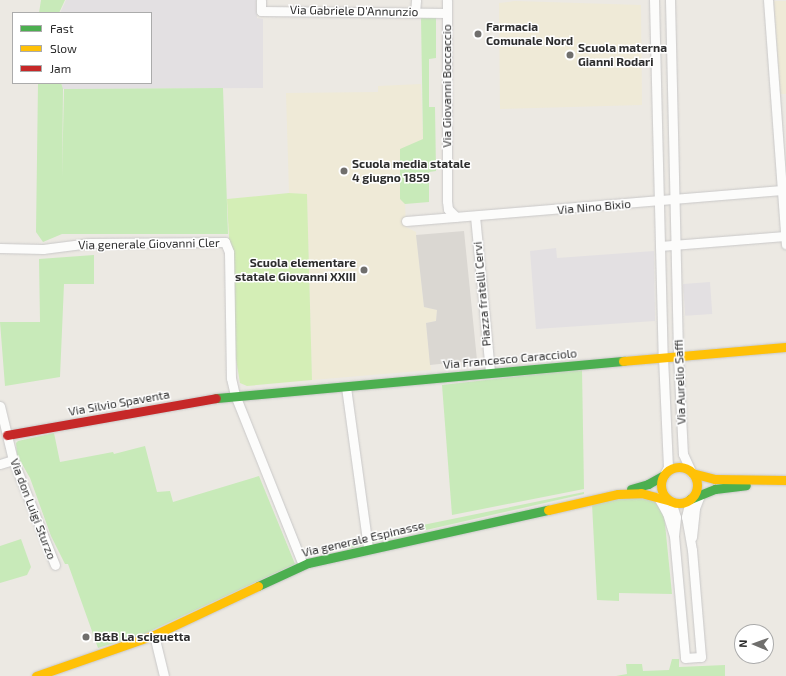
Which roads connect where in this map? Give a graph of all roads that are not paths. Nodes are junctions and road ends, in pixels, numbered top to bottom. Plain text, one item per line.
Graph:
1 (261, 0) edge
2 (416, 0) edge
3 (446, 0) edge
4 (654, 0) edge
5 (670, 0) edge
6 (768, 0) edge
7 (415, 12) junction
8 (447, 13) junction
9 (654, 14) junction
10 (670, 14) junction
11 (673, 108) junction
12 (656, 109) junction
13 (782, 190) junction
14 (675, 200) junction
15 (659, 201) junction
16 (475, 216) junction
17 (456, 218) junction
18 (406, 221) dead end
19 (786, 240) edge
20 (676, 245) junction
21 (660, 246) junction
22 (0, 248) edge
23 (677, 287) junction
24 (661, 288) junction
25 (786, 347) edge
26 (678, 356) junction
27 (662, 357) junction
28 (490, 372) junction
29 (346, 387) junction
30 (235, 395) junction
31 (680, 403) junction
32 (665, 404) junction
33 (0, 406) edge
34 (6, 435) junction
35 (13, 460) junction
36 (0, 464) edge
37 (692, 474) junction
38 (664, 475) junction
39 (765, 480) junction
40 (786, 480) edge
41 (618, 494) junction
42 (700, 495) junction
43 (658, 497) junction
44 (690, 499) junction
45 (671, 501) junction
46 (674, 536) junction
47 (368, 548) junction
48 (692, 550) junction
49 (55, 564) dead end
50 (303, 565) junction
51 (696, 601) junction
52 (680, 602) junction
53 (154, 635) junction
54 (36, 676) edge
55 (164, 676) edge

1 - 7 street, Via Gabriele D'Annunzio
2 - 7 street
3 - 8 street, Via Giovanni Boccaccio
4 - 9 street, Via Aurelio Saffi
5 - 10 street, Via Aurelio Saffi
6 - 13 street
7 - 8 street, Via Gabriele D'Annunzio
8 - 17 street, Via Giovanni Boccaccio
9 - 10 street
9 - 12 street, Via Aurelio Saffi
10 - 11 street, Via Aurelio Saffi
11 - 12 street
11 - 14 street, Via Aurelio Saffi
12 - 15 street, Via Aurelio Saffi
13 - 14 street, Via Nino Bixio
13 - 19 street
14 - 15 street, Via Nino Bixio
14 - 20 street, Via Aurelio Saffi
15 - 16 street, Via Nino Bixio
15 - 21 street, Via Aurelio Saffi
16 - 17 street, Via Nino Bixio
16 - 28 street, Piazza fratelli Cervi
17 - 18 street, Via Nino Bixio
19 - 20 street
20 - 21 street
20 - 23 street, Via Aurelio Saffi
21 - 24 street, Via Aurelio Saffi
22 - 30 street, Via generale Giovanni Cler
23 - 24 street
23 - 26 street, Via Aurelio Saffi
24 - 27 street, Via Aurelio Saffi
25 - 26 street, Via Francesco Caracciolo
26 - 27 street, Via Francesco Caracciolo
26 - 31 street, Via Aurelio Saffi
27 - 28 street, Via Francesco Caracciolo
27 - 32 street, Via Aurelio Saffi
28 - 29 street, Via Francesco Caracciolo
29 - 30 street, Via Francesco Caracciolo
29 - 47 street
30 - 34 street, Via Silvio Spaventa
30 - 50 street, Via generale Giovanni Cler
31 - 32 street
31 - 37 street, Via Aurelio Saffi
32 - 38 street, Via Aurelio Saffi
33 - 34 street, Via don Luigi Sturzo
34 - 35 street, Via don Luigi Sturzo
35 - 36 street
35 - 49 street, Via don Luigi Sturzo
37 - 38 street, Via generale Espinasse
37 - 39 street, Via generale Espinasse
37 - 44 street
38 - 41 street, Via generale Espinasse
38 - 45 street
39 - 40 street, Via generale Espinasse
39 - 42 street, Via generale Espinasse
41 - 43 street, Via generale Espinasse
41 - 47 street, Via generale Espinasse
42 - 44 street, Via generale Espinasse
42 - 48 street
43 - 45 street, Via generale Espinasse
43 - 46 street
44 - 45 street, Via generale Espinasse
44 - 48 street
45 - 46 street
46 - 52 street
47 - 50 street, Via generale Espinasse
48 - 51 street
50 - 53 street, Via generale Espinasse
51 - 52 street
51 - 52 street
53 - 54 street, Via generale Espinasse
53 - 55 street

